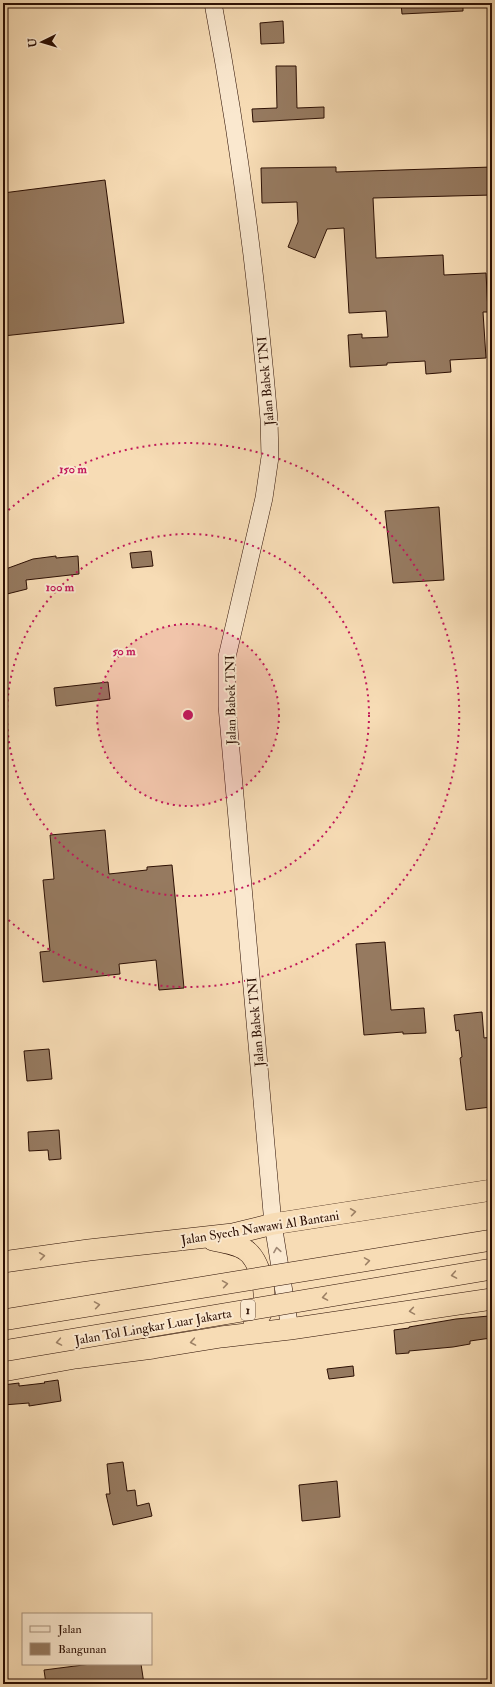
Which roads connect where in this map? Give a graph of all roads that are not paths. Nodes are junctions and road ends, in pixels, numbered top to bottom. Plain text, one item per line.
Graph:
1 (213, 3) edge
2 (492, 1190) edge
3 (273, 1224) junction
4 (204, 1238) junction
5 (492, 1240) edge
6 (3, 1262) edge
7 (492, 1269) edge
8 (492, 1298) edge
9 (3, 1320) edge
10 (290, 1330) junction
11 (221, 1337) junction
12 (3, 1351) edge
13 (3, 1371) edge

1 - 3 street, Jalan Babek TNI
3 -> 2 highway, Jalan Syech Nawawi Al Bantani
3 - 4 highway, Jalan Syech Nawawi Al Bantani
10 -> 3 street, Jalan Babek TNI
6 -> 4 highway, Jalan Syech Nawawi Al Bantani
4 - 11 highway
9 -> 5 highway, 1, bridge
7 -> 12 highway, Jalan Tol Lingkar Luar Jakarta / 1, bridge
8 -> 10 highway
10 - 11 highway
11 -> 13 highway

